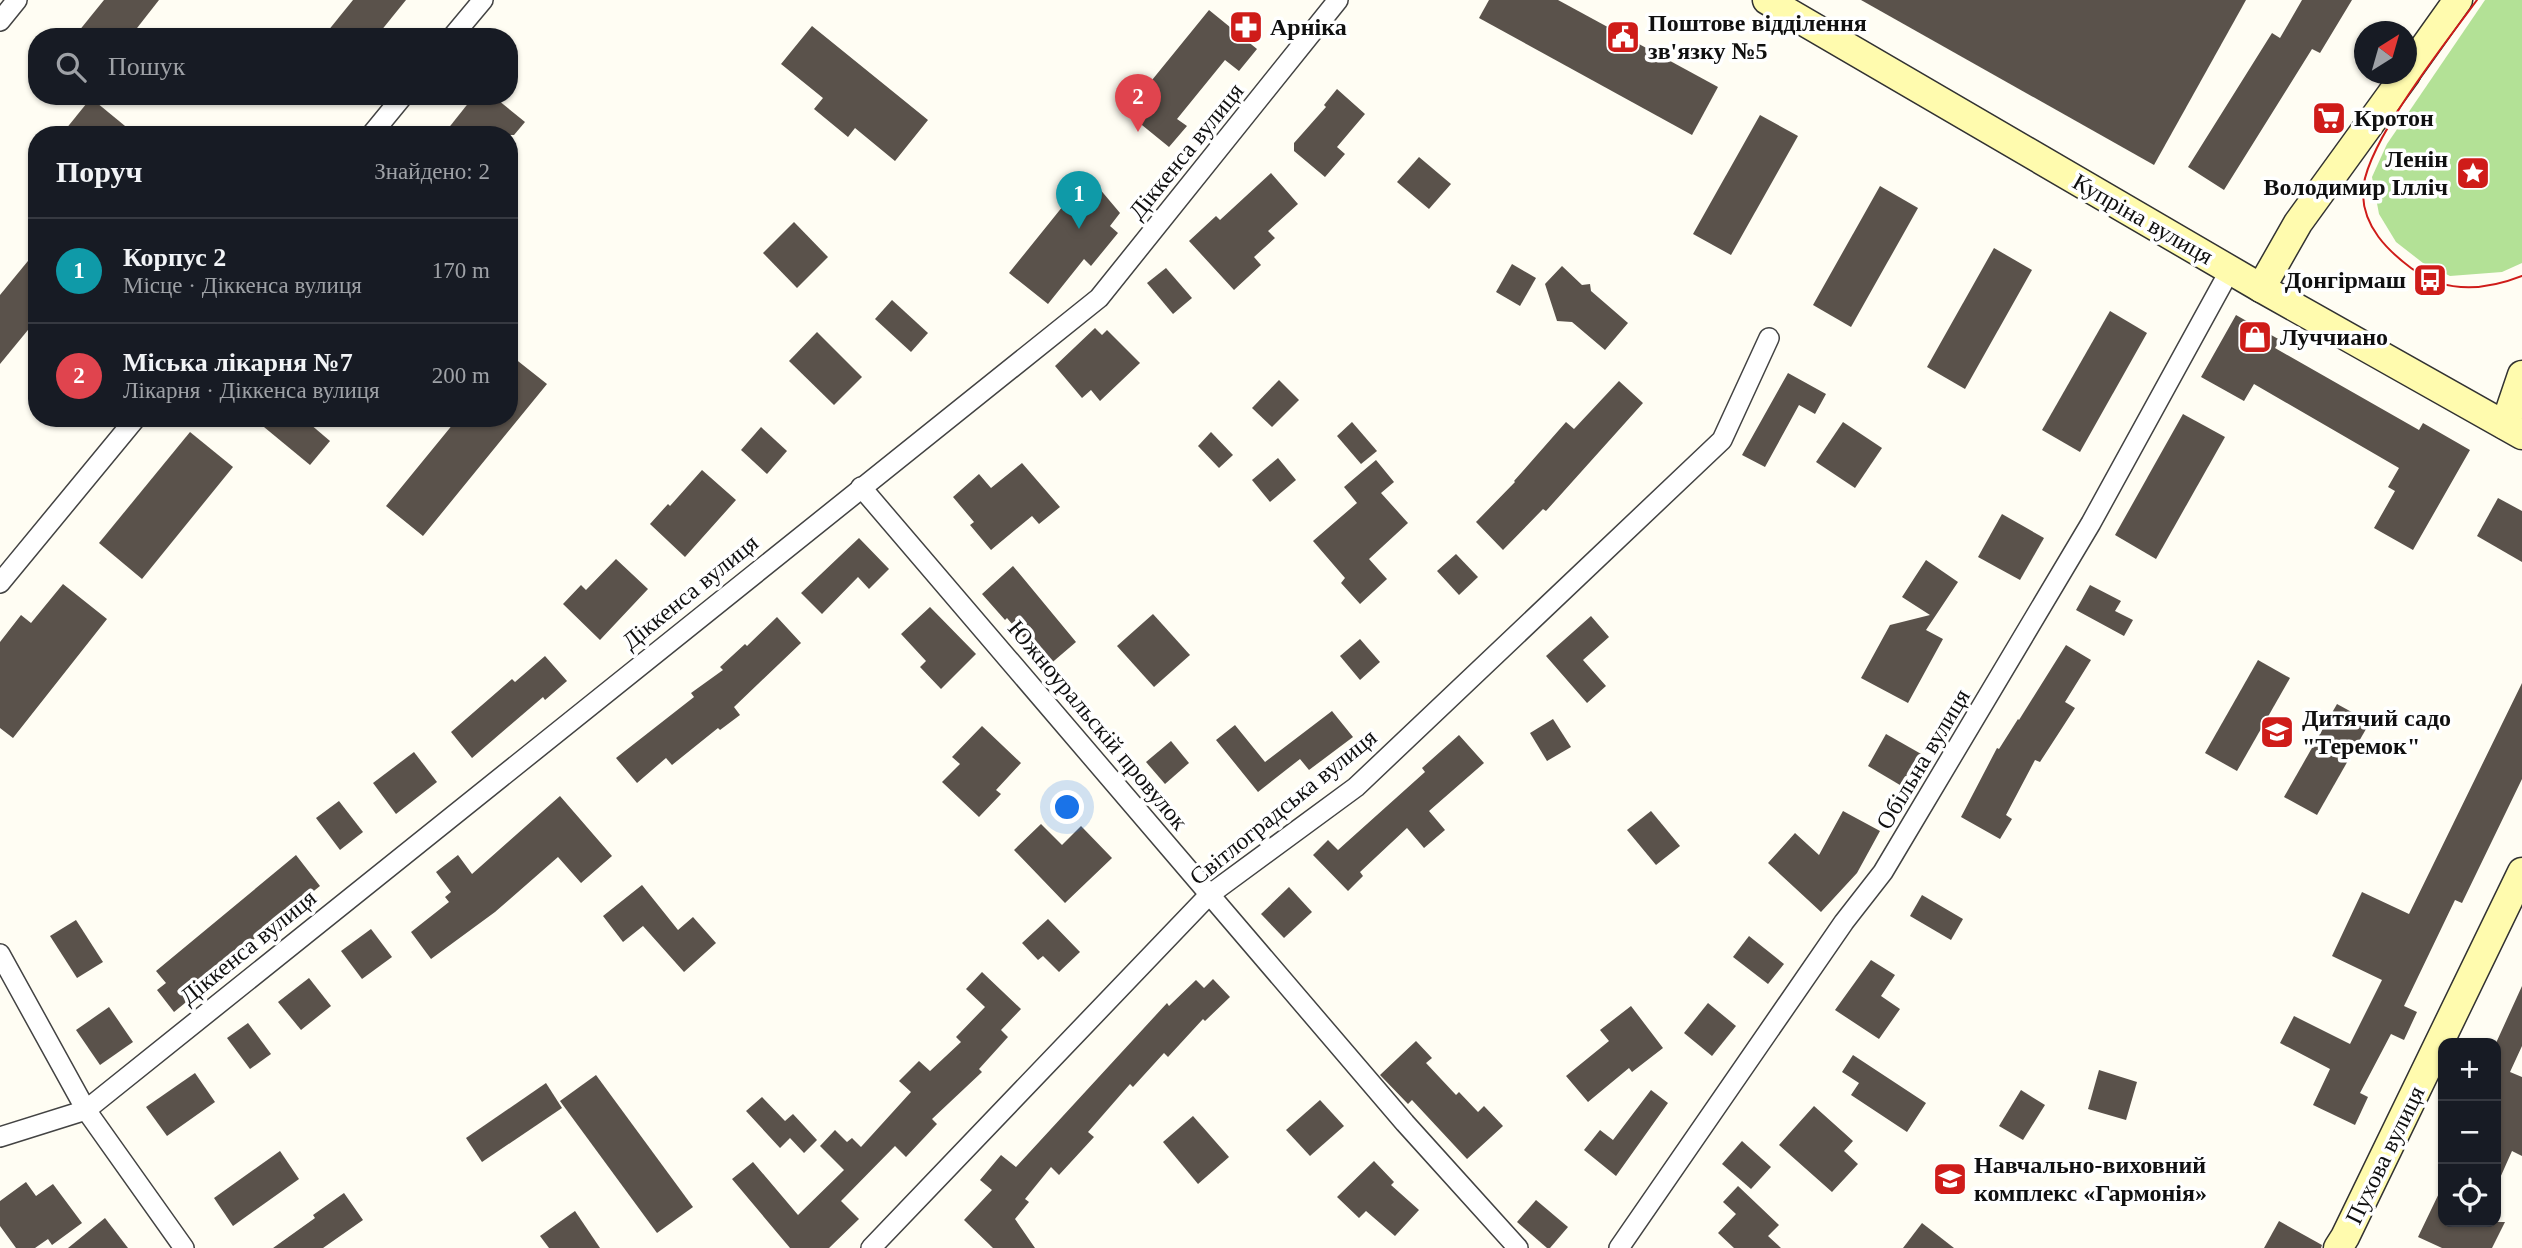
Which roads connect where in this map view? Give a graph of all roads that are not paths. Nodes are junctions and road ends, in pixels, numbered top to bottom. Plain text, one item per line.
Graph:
1 (18, 0) edge
2 (483, 0) edge
3 (1338, 0) edge
4 (1767, 0) edge
5 (2458, 0) edge
6 (0, 21) edge
7 (460, 28) edge
8 (2417, 58) edge
9 (2398, 84) edge
10 (396, 105) edge
11 (378, 126) edge
12 (2231, 270) junction
13 (2261, 288) junction
14 (1769, 338) dead end
15 (2522, 375) edge
16 (129, 427) edge
17 (2513, 430) edge
18 (861, 487) junction
19 (0, 583) edge
20 (2522, 872) edge
21 (1209, 895) junction
22 (0, 954) edge
23 (86, 1110) junction
24 (0, 1137) edge
25 (2342, 1244) edge
26 (184, 1248) edge
27 (871, 1248) edge
28 (1518, 1248) edge
29 (1619, 1248) edge

1 - 6 street
2 - 7 street
3 - 18 street, Діккенса вулиця
4 - 12 main road, Купріна вулиця
5 - 8 main road
9 - 13 main road
10 - 11 street
12 - 13 main road, Купріна вулиця
12 - 29 street, Обільна вулиця
13 - 17 main road, Купріна вулиця
14 - 21 street, Світлоградська вулиця
15 - 17 main road
16 - 19 street
18 - 21 street, Южноуральскій провулок
18 - 23 street, Діккенса вулиця
20 - 25 main road, Пухова вулиця
21 - 27 street, Світлоградська вулиця
21 - 28 street, Южноуральскій провулок
22 - 23 street
23 - 24 street, Діккенса вулиця
23 - 26 street

